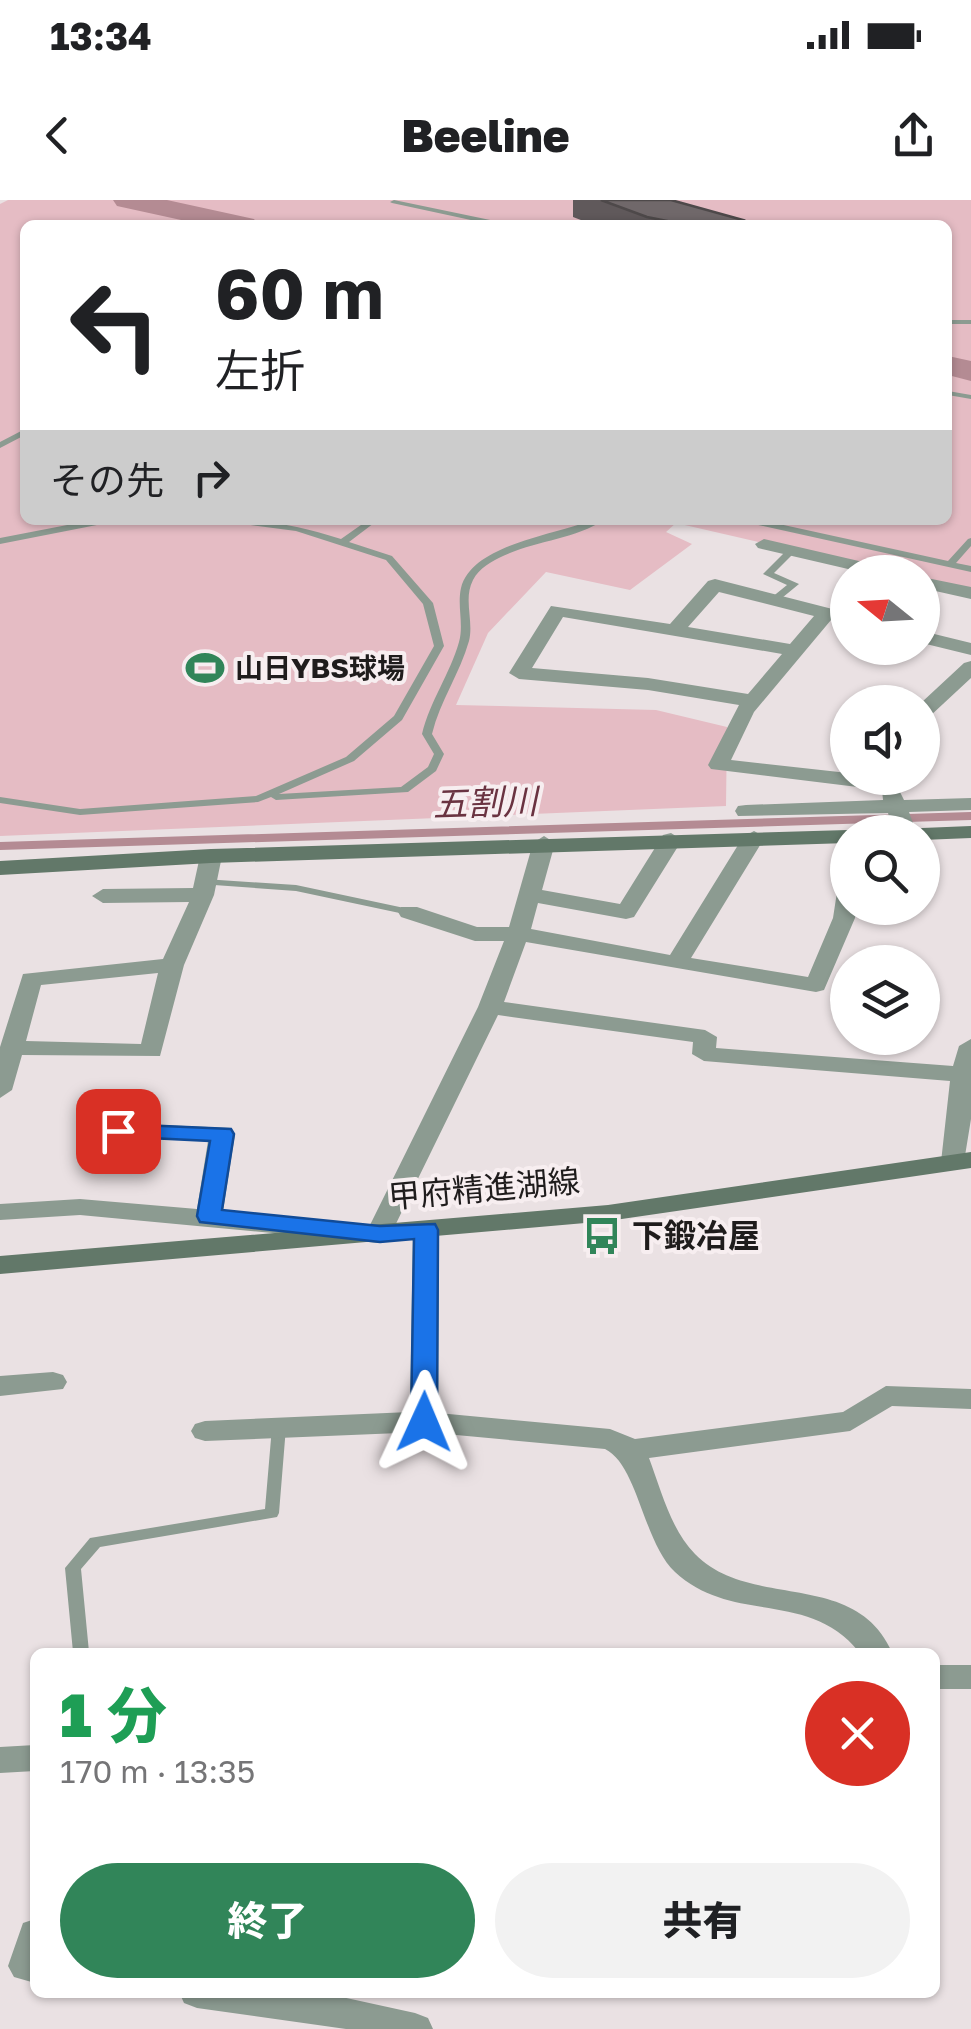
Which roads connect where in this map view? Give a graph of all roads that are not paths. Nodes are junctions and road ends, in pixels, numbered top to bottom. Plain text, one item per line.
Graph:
1 (394, 202) edge
2 (479, 220) edge
3 (82, 525) edge
4 (274, 525) edge
5 (367, 525) edge
6 (586, 525) edge
7 (773, 525) edge
8 (0, 541) edge
9 (971, 541) edge
10 (342, 542) junction
11 (764, 544) dead end
12 (791, 551) junction
13 (830, 560) edge
14 (950, 564) junction
15 (971, 569) edge
16 (940, 586) edge
17 (971, 594) edge
18 (774, 600) junction
19 (826, 614) junction
20 (830, 615) edge
21 (675, 630) junction
22 (940, 641) edge
23 (971, 649) edge
24 (797, 651) junction
25 (971, 667) edge
26 (940, 696) edge
27 (753, 701) junction
28 (830, 776) edge
29 (258, 799) junction
30 (0, 800) edge
31 (971, 804) edge
32 (746, 811) dead end
33 (833, 815) edge
34 (914, 815) edge
35 (971, 832) edge
36 (940, 833) edge
37 (830, 836) edge
38 (754, 838) junction
39 (671, 840) junction
40 (544, 844) junction
41 (211, 856) junction
42 (0, 868) edge
43 (203, 888) junction
44 (529, 895) junction
45 (103, 896) dead end
46 (409, 912) joint
47 (841, 925) edge
48 (518, 934) junction
49 (677, 962) junction
50 (172, 965) junction
51 (490, 1007) junction
52 (971, 1046) edge
53 (12, 1048) junction
54 (967, 1075) edge
55 (0, 1090) edge
56 (118, 1131) dead end
57 (963, 1161) edge
58 (0, 1212) edge
59 (209, 1216) junction
60 (426, 1230) junction
61 (380, 1234) junction
62 (0, 1265) edge
63 (53, 1382) dead end
64 (0, 1386) edge
65 (971, 1399) edge
66 (424, 1422) junction
67 (278, 1427) junction
68 (204, 1431) dead end
69 (630, 1450) junction
70 (81, 1648) edge
71 (874, 1648) edge
72 (940, 1677) edge
73 (971, 1677) edge
74 (30, 1758) edge
75 (0, 1760) edge
76 (242, 1998) edge
77 (415, 2029) edge

1 - 2 lane
3 - 8 lane
4 - 10 lane
5 - 10 lane
6 - 29 lane
7 - 14 lane
9 - 14 lane
10 - 29 lane
11 - 12 street
12 - 13 street
12 - 18 lane
14 - 15 lane
16 - 17 street
18 - 19 street
18 - 21 street
19 - 20 street
19 - 24 street
21 - 24 street
21 - 27 street
22 - 23 street
24 - 27 street
25 - 26 street
27 - 28 street
29 - 30 lane
31 - 34 street
32 - 33 street
35 - 36 street
37 - 38 street
38 - 39 street
38 - 49 street
39 - 40 street
39 - 44 street
40 - 41 street
40 - 44 street
41 - 42 street
41 - 43 street
43 - 45 street
43 - 46 lane
43 - 50 street
44 - 48 street
46 - 48 street
47 - 49 street
48 - 49 street
48 - 51 street
50 - 53 street
50 - 53 street
51 - 54 street
51 - 61 street
52 - 54 street
53 - 55 street
54 - 57 street
56 - 59 street
57 - 60 street, 甲府精進湖線
58 - 59 street
59 - 61 street
60 - 61 street, 甲府精進湖線
60 - 66 street
61 - 62 street, 甲府精進湖線
63 - 64 street
65 - 69 street
66 - 67 street
66 - 69 street
67 - 68 street
67 - 70 lane
69 - 71 street
72 - 73 street
74 - 75 street
76 - 77 street

